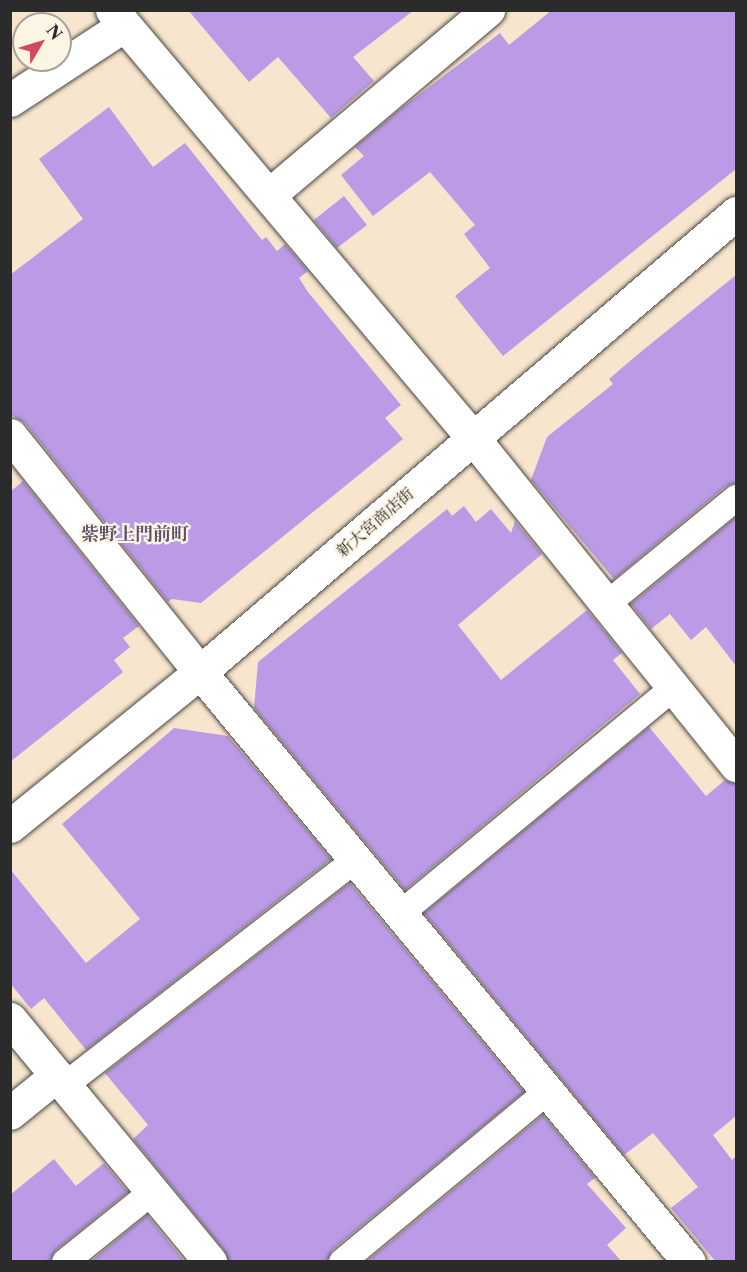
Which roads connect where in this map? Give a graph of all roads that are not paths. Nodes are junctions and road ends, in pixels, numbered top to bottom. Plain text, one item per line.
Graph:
1 (488, 10) edge
2 (117, 18) edge
3 (10, 100) edge
4 (269, 195) junction
5 (736, 213) edge
6 (10, 435) edge
7 (473, 438) junction
8 (736, 498) edge
9 (607, 604) junction
10 (200, 672) junction
11 (674, 687) junction
12 (736, 765) edge
13 (10, 826) edge
14 (356, 859) junction
15 (400, 914) junction
16 (10, 1019) edge
17 (61, 1080) junction
18 (548, 1091) junction
19 (10, 1113) edge
20 (152, 1192) junction
21 (65, 1262) edge
22 (210, 1262) edge
23 (342, 1262) edge
24 (689, 1262) edge

1 - 4 street
2 - 3 street
2 - 4 street
4 - 7 street
5 - 7 street, 新大宮商店街
6 - 10 street
7 - 9 street
7 - 10 street, 新大宮商店街
8 - 9 lane
9 - 11 street
10 - 13 street, 新大宮商店街
10 - 14 street
11 - 12 street
11 - 15 lane
14 - 15 street
14 - 17 lane
15 - 18 street
16 - 17 street
17 - 19 street
17 - 20 street
18 - 23 lane
18 - 24 street
20 - 21 lane
20 - 22 street

